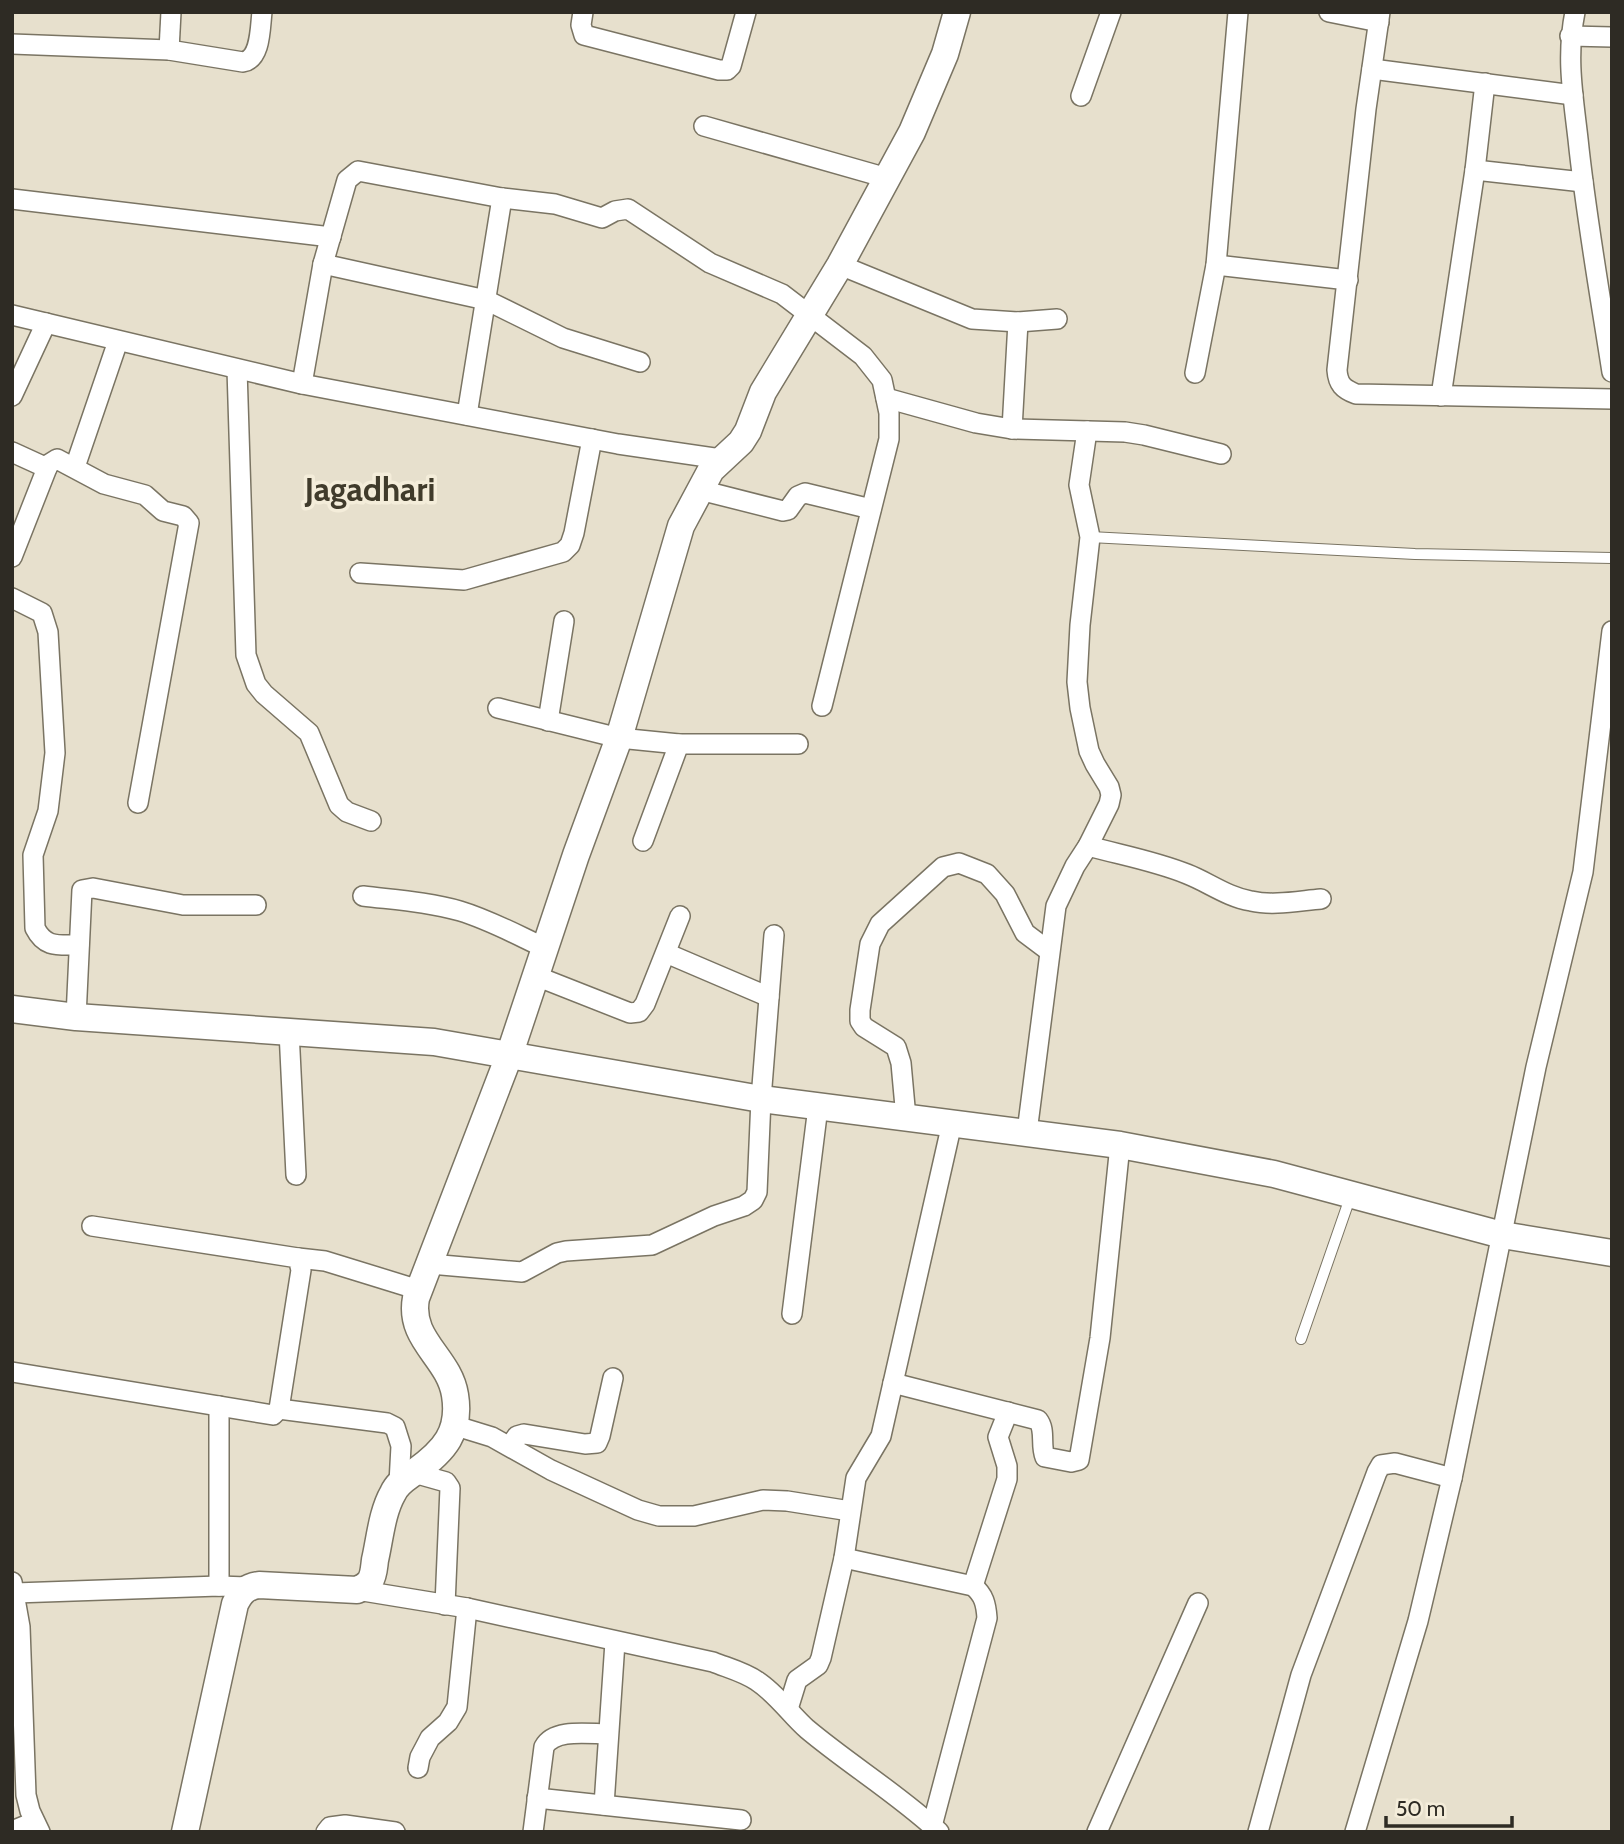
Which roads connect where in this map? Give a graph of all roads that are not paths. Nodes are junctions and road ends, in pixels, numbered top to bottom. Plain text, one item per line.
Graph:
1 (171, 12) edge
2 (262, 12) edge
3 (583, 12) edge
4 (746, 12) edge
5 (957, 12) edge
6 (1111, 12) edge
7 (1238, 12) edge
8 (1329, 12) edge
9 (1574, 12) edge
10 (1380, 17) edge
11 (1570, 36) junction
12 (1612, 37) edge
13 (12, 44) edge
14 (169, 50) junction
15 (1372, 69) junction
16 (1485, 83) junction
17 (1573, 94) junction
18 (1081, 96) dead end
19 (704, 126) dead end
20 (1475, 170) junction
21 (887, 178) junction
22 (1583, 183) junction
23 (502, 198) junction
24 (12, 199) edge
25 (331, 237) junction
26 (323, 264) junction
27 (840, 265) junction
28 (1216, 265) junction
29 (1348, 280) junction
30 (486, 300) junction
31 (810, 314) junction
32 (12, 315) edge
33 (1056, 319) dead end
34 (1018, 322) junction
35 (46, 323) junction
36 (1609, 331) edge
37 (118, 341) junction
38 (640, 362) dead end
39 (237, 369) junction
40 (1612, 372) edge
41 (1195, 373) dead end
42 (302, 384) junction
43 (12, 396) edge
44 (1441, 396) junction
45 (887, 398) junction
46 (1612, 399) edge
47 (467, 415) junction
48 (1012, 429) junction
49 (1087, 431) junction
50 (592, 439) junction
51 (12, 452) edge
52 (1221, 454) dead end
53 (721, 459) junction
54 (75, 467) junction
55 (47, 468) junction
56 (700, 490) junction
57 (871, 509) junction
58 (1090, 537) junction
59 (12, 557) edge
60 (1612, 558) edge
61 (360, 573) dead end
62 (12, 598) edge
63 (564, 621) dead end
64 (1612, 631) edge
65 (822, 706) dead end
66 (498, 708) dead end
67 (548, 721) junction
68 (619, 738) junction
69 (679, 744) junction
70 (798, 744) dead end
71 (138, 803) dead end
72 (371, 821) dead end
73 (643, 841) dead end
74 (1088, 846) junction
75 (363, 896) dead end
76 (1321, 899) dead end
77 (256, 905) dead end
78 (680, 916) dead end
79 (774, 935) dead end
80 (79, 945) junction
81 (545, 948) junction
82 (1049, 951) junction
83 (666, 953) junction
84 (536, 976) junction
85 (769, 997) junction
86 (12, 1009) edge
87 (76, 1017) junction
88 (289, 1031) junction
89 (509, 1056) junction
90 (761, 1099) junction
91 (818, 1107) junction
92 (906, 1118) junction
93 (952, 1123) junction
94 (1027, 1132) junction
95 (1120, 1145) junction
96 (296, 1175) dead end
97 (1351, 1195) junction
98 (92, 1226) dead end
99 (1502, 1234) junction
100 (1612, 1253) edge
101 (298, 1258) junction
102 (430, 1264) junction
103 (419, 1290) junction
104 (792, 1314) dead end
105 (1301, 1339) dead end
106 (12, 1372) edge
107 (613, 1378) dead end
108 (892, 1383) junction
109 (219, 1406) junction
110 (279, 1409) junction
111 (1008, 1412) junction
112 (453, 1425) junction
113 (510, 1446) junction
114 (406, 1478) junction
115 (1452, 1478) junction
116 (850, 1511) junction
117 (844, 1558) junction
118 (219, 1586) junction
119 (973, 1586) junction
120 (247, 1587) junction
121 (14, 1588) edge
122 (357, 1590) junction
123 (1198, 1603) dead end
124 (445, 1605) junction
125 (467, 1608) junction
126 (615, 1642) junction
127 (788, 1709) junction
128 (608, 1734) junction
129 (418, 1768) dead end
130 (537, 1798) junction
131 (604, 1805) junction
132 (741, 1820) dead end
133 (37, 1827) edge
134 (935, 1829) edge
135 (12, 1831) edge
136 (185, 1832) edge
137 (326, 1832) edge
138 (395, 1832) edge
139 (533, 1832) edge
140 (1097, 1832) edge
141 (1258, 1832) edge
142 (1355, 1832) edge

1 - 14 street
2 - 14 street
3 - 4 street
5 - 21 street
6 - 18 street
7 - 28 street
8 - 10 street
9 - 11 street
10 - 15 street
11 - 12 street
11 - 17 street
13 - 14 street
15 - 16 street
15 - 29 street
16 - 17 street
16 - 20 street
17 - 22 street
19 - 21 street
20 - 22 street
20 - 44 street
21 - 27 street
22 - 36 street
23 - 25 street
23 - 30 street
23 - 31 street
24 - 25 street
25 - 26 street
26 - 30 street
26 - 42 street
27 - 31 street
27 - 34 street
28 - 29 street
28 - 41 street
29 - 44 street
30 - 38 street
30 - 47 street
31 - 45 street
31 - 53 street
32 - 35 street
33 - 34 street
34 - 48 street
35 - 37 street
35 - 43 street
36 - 40 street
37 - 39 street
37 - 54 street
39 - 42 street
39 - 72 street
42 - 47 street
44 - 46 street
45 - 48 street
45 - 57 street
47 - 50 street
48 - 49 street
49 - 52 street
49 - 58 street
50 - 53 street
50 - 61 street
51 - 55 street
53 - 56 street
54 - 55 street
54 - 71 street
55 - 59 street
56 - 57 street
56 - 68 street
57 - 65 street
58 - 60 lane
58 - 74 street
62 - 80 street
63 - 67 street
64 - 99 street
66 - 67 street
67 - 68 street
68 - 69 street
68 - 81 street
69 - 70 street
69 - 73 street
74 - 76 street
74 - 82 street
75 - 81 street
77 - 80 street
78 - 83 street
79 - 85 street
80 - 87 street
81 - 84 street
82 - 92 street
82 - 94 street
83 - 84 street
83 - 85 street
84 - 89 street
85 - 90 street
86 - 87 street
87 - 88 street
88 - 89 street
88 - 96 street
89 - 90 street
89 - 102 street
90 - 91 street
90 - 102 street
91 - 92 street
91 - 104 street
92 - 93 street
93 - 94 street
93 - 108 street
94 - 95 street
95 - 97 street
95 - 111 street
97 - 99 street
97 - 105 lane
98 - 101 street
99 - 100 street
99 - 115 street
101 - 103 street
101 - 110 street
102 - 103 street
103 - 112 street
106 - 109 street
107 - 113 street
108 - 111 street
108 - 116 street
109 - 110 street
109 - 118 street
110 - 114 street
111 - 119 street
112 - 113 street
112 - 114 street
113 - 116 street
114 - 122 street
114 - 124 street
115 - 141 street
115 - 142 street
116 - 117 street
117 - 119 street
117 - 127 street
118 - 120 street
118 - 121 street
119 - 134 street
120 - 122 street
120 - 136 street
121 - 133 street
122 - 124 street
123 - 140 street
124 - 125 street
125 - 126 street
125 - 129 street
126 - 127 street
126 - 128 street
127 - 134 street
128 - 130 street
128 - 131 street
130 - 131 street
130 - 139 street
131 - 132 street
133 - 135 street
137 - 138 street

